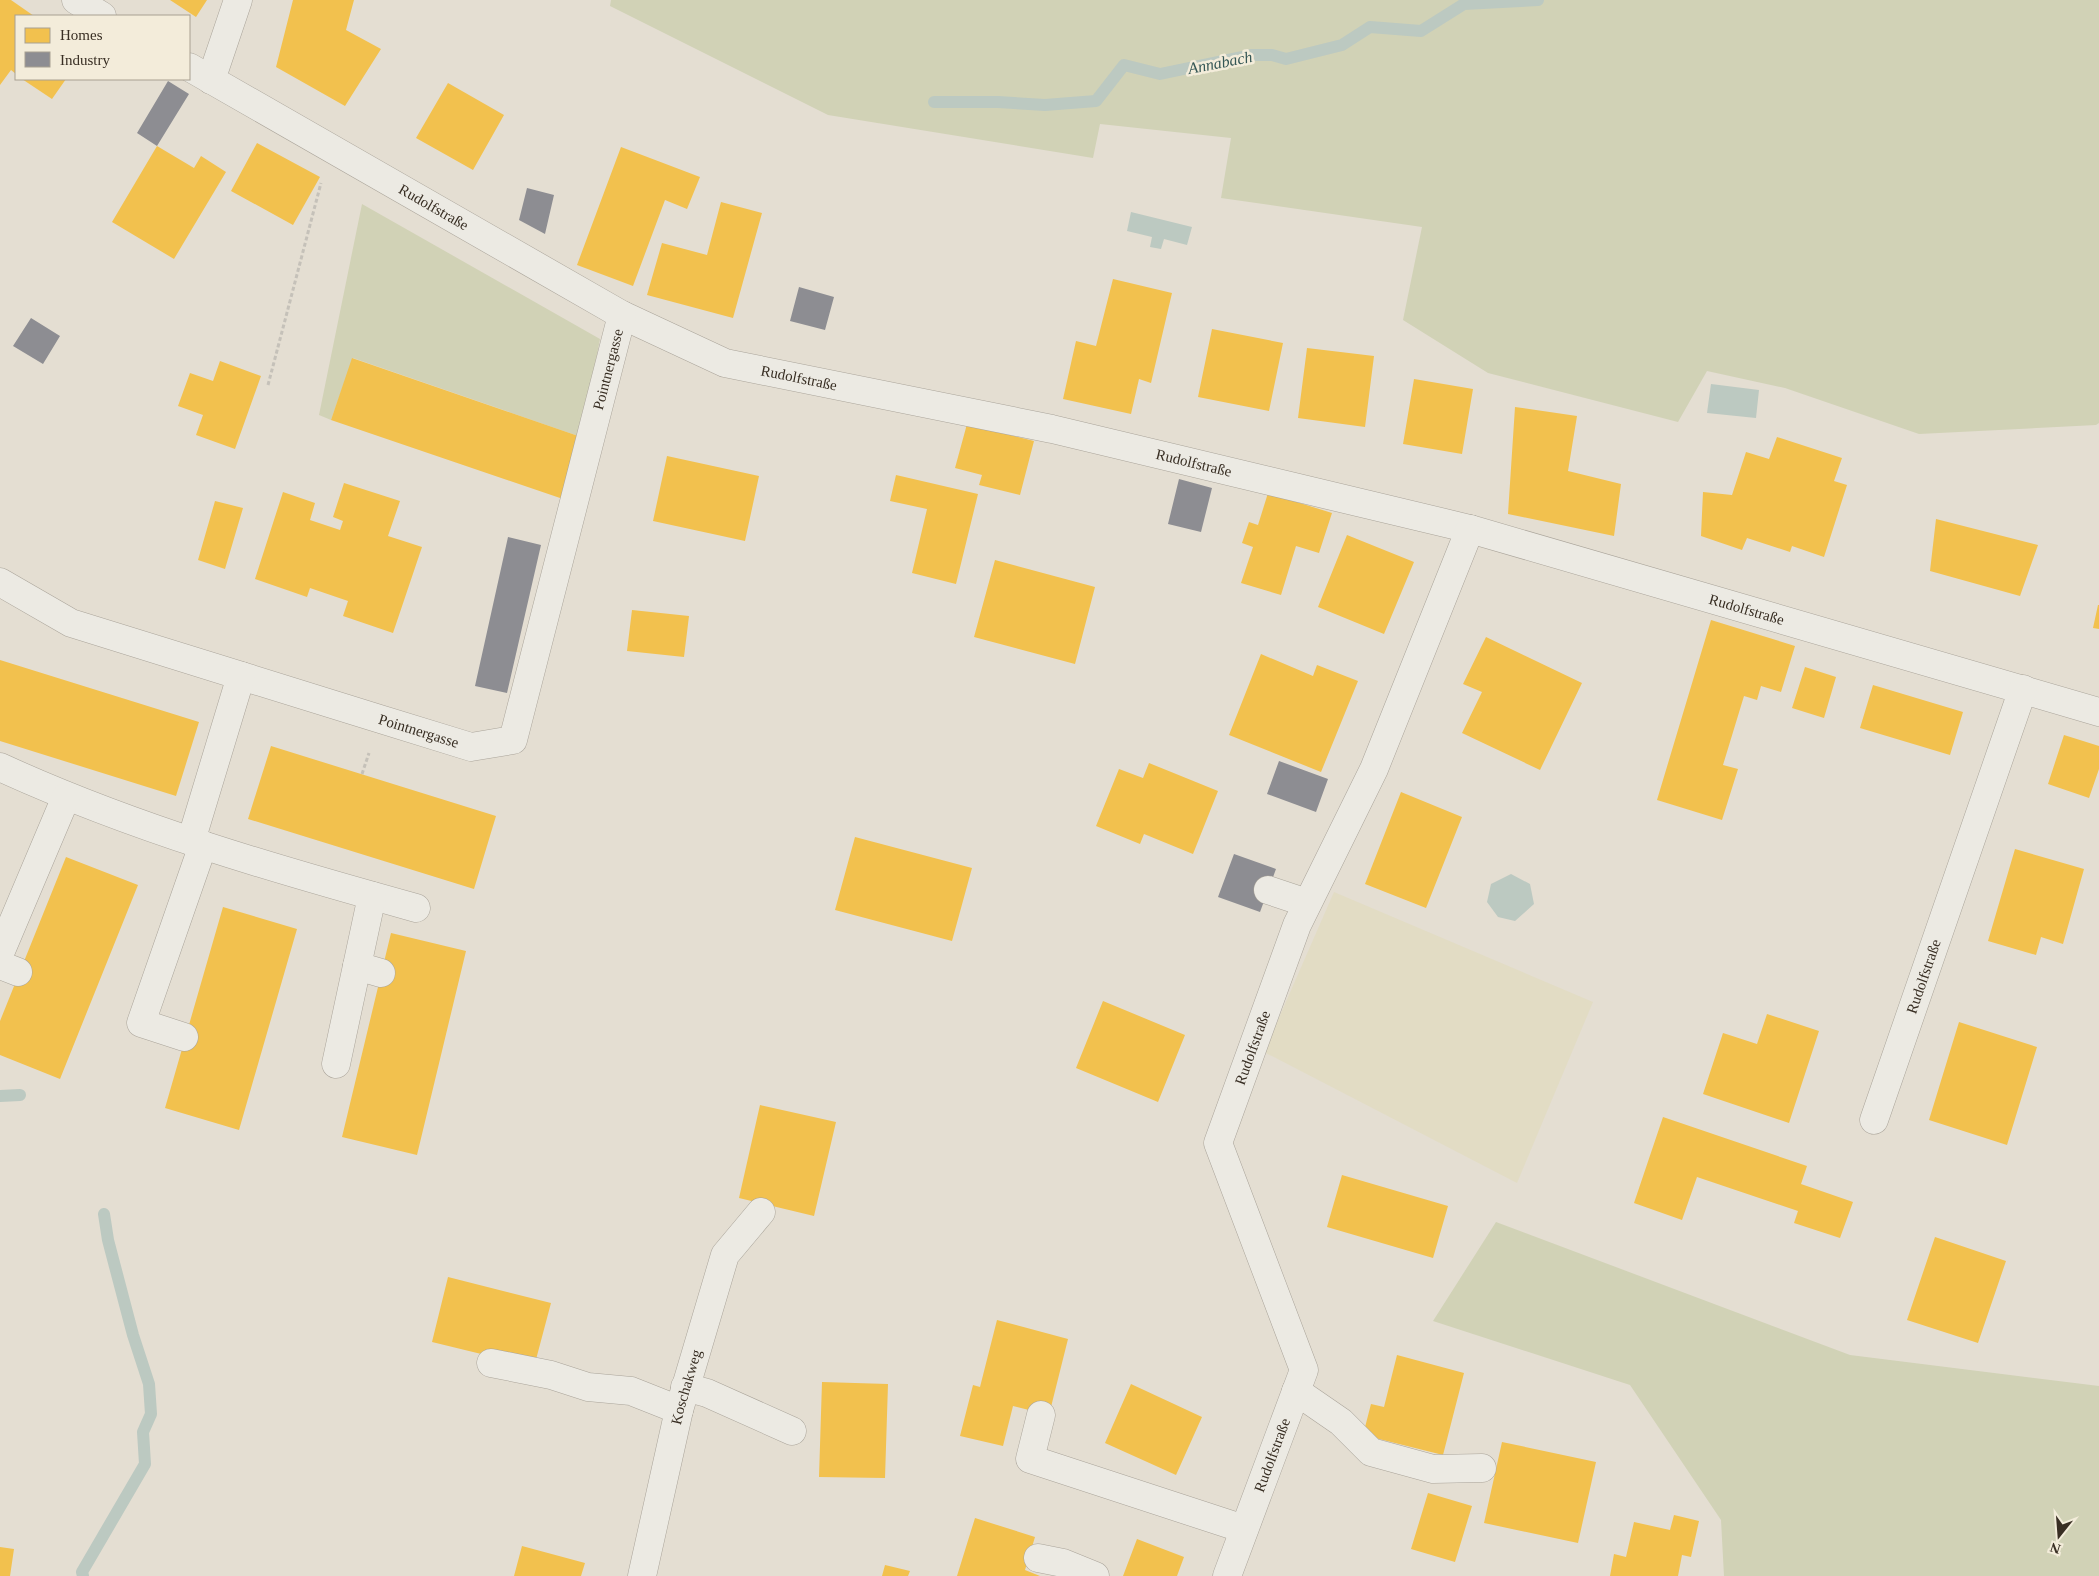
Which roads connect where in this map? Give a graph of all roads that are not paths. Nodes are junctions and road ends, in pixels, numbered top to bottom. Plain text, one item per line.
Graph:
1 (76, 0) edge
2 (238, 0) edge
3 (100, 15) edge
4 (200, 74) edge
5 (622, 315) junction
6 (1470, 529) junction
7 (0, 582) edge
8 (241, 676) junction
9 (2023, 689) junction
10 (2099, 712) edge
11 (0, 767) edge
12 (66, 797) junction
13 (197, 843) junction
14 (1268, 890) dead end
15 (372, 896) junction
16 (1307, 903) junction
17 (416, 908) dead end
18 (0, 953) edge
19 (184, 1037) dead end
20 (336, 1064) dead end
21 (1874, 1120) dead end
22 (760, 1212) dead end
23 (491, 1363) dead end
24 (1296, 1391) junction
25 (682, 1398) junction
26 (1041, 1415) dead end
27 (792, 1431) dead end
28 (1482, 1468) dead end
29 (1244, 1529) junction
30 (1038, 1558) dead end
31 (642, 1576) edge
32 (1095, 1576) edge
33 (1227, 1576) edge

1 - 3 street
2 - 4 street
4 - 5 street, Rudolfstraße
5 - 6 street, Rudolfstraße
5 - 8 street, Pointnergasse
6 - 9 street, Rudolfstraße
6 - 16 street, Rudolfstraße
7 - 8 street, Pointnergasse
8 - 13 street
9 - 10 street, Rudolfstraße
9 - 21 street, Rudolfstraße
11 - 12 street
12 - 13 street
12 - 18 street
13 - 15 street
13 - 19 street
14 - 16 street
15 - 17 street
15 - 20 street
16 - 24 street, Rudolfstraße
22 - 25 street, Koschakweg
23 - 25 street
24 - 28 street
24 - 29 street, Rudolfstraße
25 - 27 street
25 - 31 street, Koschakweg
26 - 29 street
29 - 33 street, Rudolfstraße
30 - 32 street

